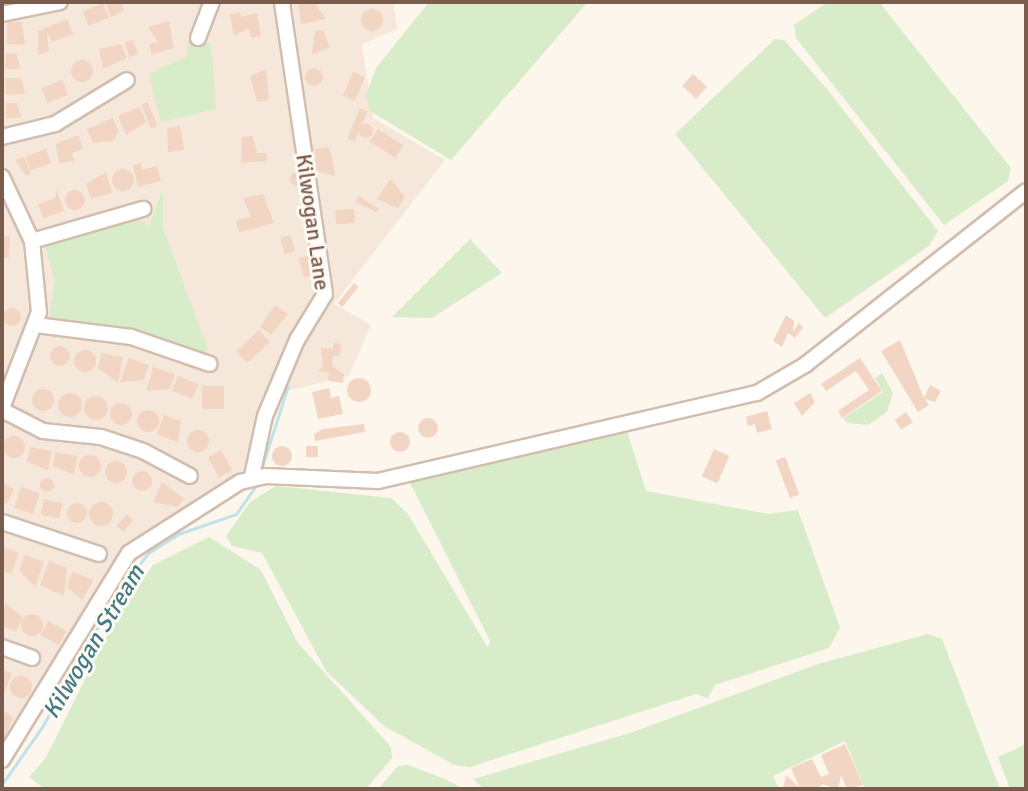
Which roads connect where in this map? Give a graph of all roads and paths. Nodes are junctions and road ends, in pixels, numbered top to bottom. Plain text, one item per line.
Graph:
1 (60, 2) edge
2 (212, 2) edge
3 (282, 2) edge
4 (2, 14) edge
5 (198, 38) dead end
6 (127, 80) dead end
7 (2, 137) edge
8 (2, 177) edge
9 (1026, 191) edge
10 (8, 206) edge
11 (143, 209) dead end
12 (32, 241) junction
13 (36, 325) junction
14 (210, 364) dead end
15 (2, 409) edge
16 (190, 476) dead end
17 (258, 476) junction
18 (2, 522) edge
19 (99, 554) dead end
20 (2, 647) edge
21 (32, 658) dead end
22 (2, 760) edge

1 - 4 street
2 - 5 street
3 - 17 street, Kilwogan Lane
6 - 7 street
8 - 10 street
9 - 17 street
10 - 12 street
11 - 12 street
12 - 13 street
13 - 14 street
13 - 15 street
15 - 16 street
17 - 22 street
18 - 19 street
20 - 21 street

